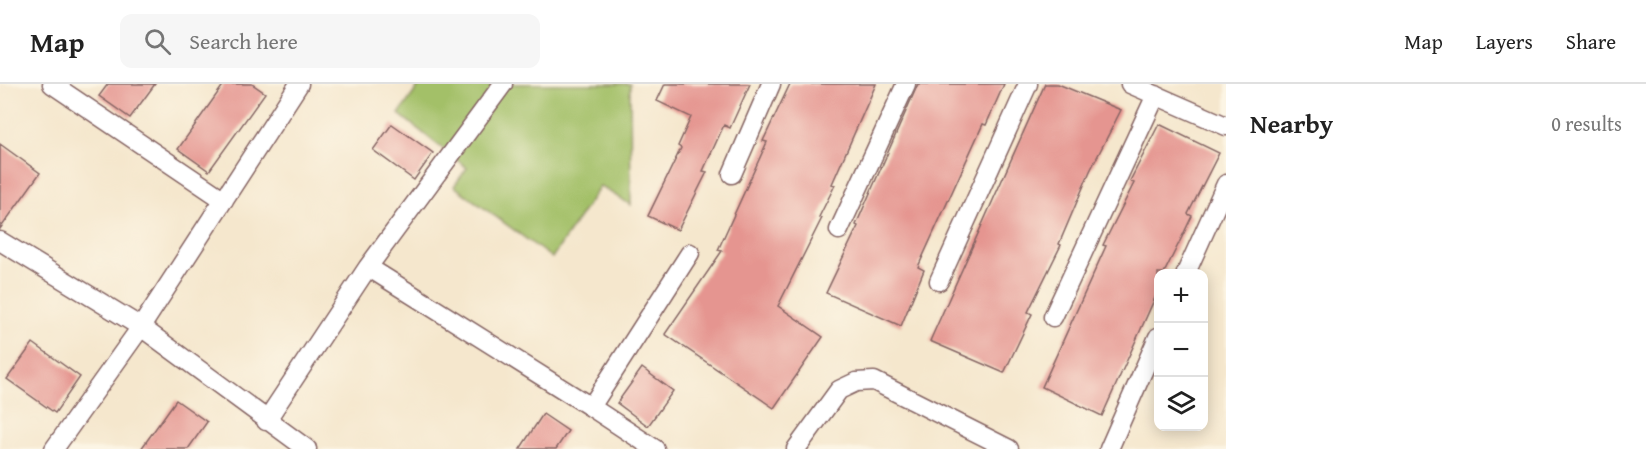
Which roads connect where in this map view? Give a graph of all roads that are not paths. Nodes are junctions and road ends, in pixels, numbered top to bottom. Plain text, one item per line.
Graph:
1 (52, 84) edge
2 (298, 84) edge
3 (503, 84) edge
4 (771, 84) edge
5 (906, 84) edge
6 (1028, 84) edge
7 (1130, 84) edge
8 (1156, 95) junction
9 (1226, 126) edge
10 (732, 174) dead end
11 (1226, 184) edge
12 (224, 200) junction
13 (839, 230) dead end
14 (3, 250) edge
15 (690, 253) dead end
16 (368, 267) junction
17 (1188, 269) edge
18 (939, 282) dead end
19 (1053, 317) dead end
20 (141, 327) junction
21 (1154, 346) edge
22 (591, 407) junction
23 (266, 421) junction
24 (54, 449) edge
25 (307, 449) edge
26 (655, 449) edge
27 (796, 449) edge
28 (1009, 449) edge
29 (1109, 449) edge

1 - 12 street
2 - 12 street
3 - 16 street
4 - 10 street
5 - 13 street
6 - 18 street
7 - 8 street
8 - 9 street
8 - 19 street
11 - 17 street
12 - 20 street
14 - 20 street
15 - 22 street
16 - 22 street
16 - 23 street
20 - 23 street
20 - 24 street
21 - 29 street
22 - 26 street
23 - 25 street
27 - 28 street

